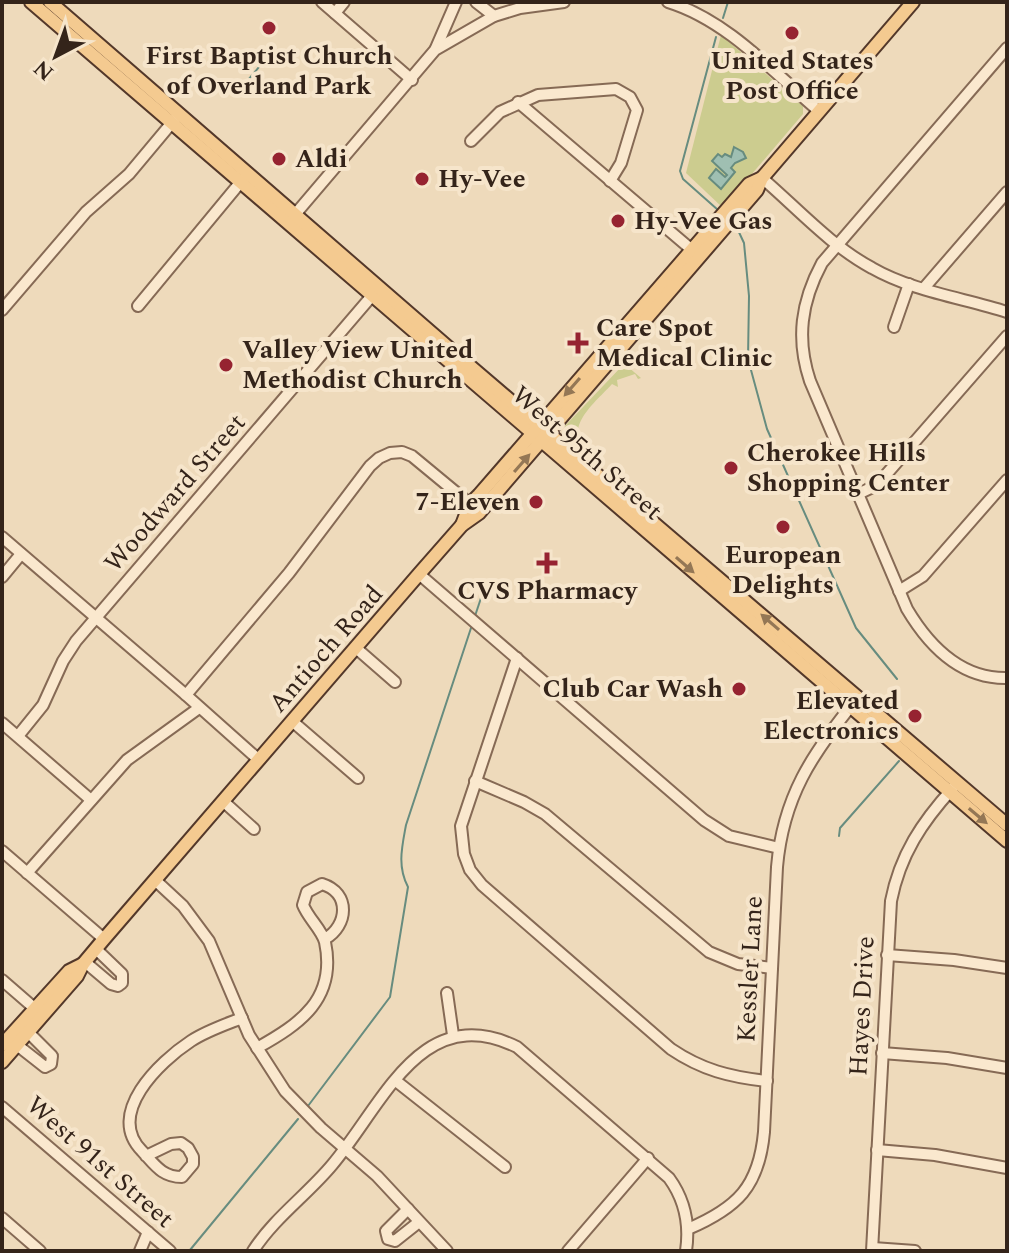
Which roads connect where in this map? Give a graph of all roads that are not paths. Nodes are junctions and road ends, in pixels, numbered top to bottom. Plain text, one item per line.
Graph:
1 (31, 2) edge
2 (50, 2) edge
3 (322, 2) edge
4 (344, 2) edge
5 (456, 2) edge
6 (476, 2) edge
7 (564, 2) edge
8 (668, 2) edge
9 (913, 2) edge
10 (335, 13) junction
11 (494, 16) junction
12 (1007, 48) edge
13 (435, 50) junction
14 (412, 80) junction
15 (518, 102) junction
16 (819, 111) junction
17 (176, 119) junction
18 (471, 141) dead end
19 (245, 178) junction
20 (762, 178) junction
21 (610, 181) junction
22 (1007, 192) edge
23 (292, 219) junction
24 (838, 244) junction
25 (692, 250) junction
26 (909, 284) junction
27 (924, 288) junction
28 (376, 292) junction
29 (138, 306) dead end
30 (2, 310) edge
31 (1007, 312) edge
32 (894, 327) dead end
33 (1007, 336) edge
34 (540, 433) junction
35 (1007, 480) edge
36 (858, 494) junction
37 (470, 504) junction
38 (462, 525) junction
39 (2, 537) edge
40 (21, 554) junction
41 (419, 574) junction
42 (2, 577) edge
43 (899, 591) junction
44 (95, 618) junction
45 (356, 648) junction
46 (517, 658) junction
47 (1007, 678) edge
48 (395, 682) dead end
49 (186, 695) junction
50 (854, 703) junction
51 (199, 708) junction
52 (292, 721) junction
53 (2, 723) edge
54 (18, 736) junction
55 (259, 760) junction
56 (358, 778) dead end
57 (475, 781) junction
58 (953, 787) junction
59 (91, 800) junction
60 (224, 802) junction
61 (1007, 825) edge
62 (254, 829) dead end
63 (1007, 841) edge
64 (779, 848) junction
65 (2, 851) edge
66 (27, 873) junction
67 (155, 880) junction
68 (325, 939) junction
69 (100, 944) junction
70 (887, 955) junction
71 (84, 963) junction
72 (772, 968) junction
73 (1007, 968) edge
74 (2, 980) edge
75 (447, 993) dead end
76 (39, 1012) junction
77 (242, 1018) junction
78 (28, 1032) junction
79 (453, 1035) junction
80 (2, 1045) edge
81 (17, 1045) junction
82 (257, 1048) junction
83 (882, 1053) junction
84 (2, 1062) edge
85 (1007, 1068) edge
86 (396, 1081) junction
87 (767, 1081) junction
88 (2, 1107) edge
89 (345, 1149) junction
90 (877, 1150) junction
91 (146, 1156) dead end
92 (648, 1158) junction
93 (505, 1167) dead end
94 (1007, 1168) edge
95 (408, 1209) junction
96 (2, 1218) edge
97 (419, 1222) junction
98 (688, 1229) junction
99 (148, 1232) junction
100 (872, 1249) edge
101 (40, 1251) edge
102 (140, 1251) edge
103 (170, 1251) edge
104 (253, 1251) edge
105 (447, 1251) edge
106 (568, 1251) edge
107 (686, 1251) edge
108 (915, 1251) edge

1 - 17 main road, West 95th Street
2 - 17 main road, West 95th Street
3 - 10 street
4 - 10 street
5 - 13 street
6 - 11 street
7 - 11 street
8 - 16 street
9 - 16 main road, Antioch Road
10 - 14 street
11 - 13 street
12 - 24 street
13 - 14 street
14 - 23 street
15 - 18 street
15 - 21 street
15 - 21 street
16 - 20 main road, Antioch Road
17 - 19 main road, West 95th Street
17 - 30 street
19 - 23 main road, West 95th Street
19 - 29 street
20 - 24 street
20 - 25 main road, Antioch Road
20 - 34 main road, Antioch Road
21 - 25 street
22 - 27 street
23 - 28 main road, West 95th Street
24 - 26 street
24 - 36 street
25 -> 34 main road, Antioch Road
26 - 27 street
26 - 32 street
27 - 31 street
28 - 34 main road, West 95th Street
28 - 44 street, Woodward Street
33 - 36 street
34 - 37 main road, Antioch Road
38 -> 34 main road, Antioch Road
34 - 50 main road, West 95th Street
35 - 43 street
36 - 43 street
37 - 38 main road, Antioch Road
37 - 49 street
38 - 41 main road, Antioch Road
39 - 40 street
40 - 42 street
40 - 44 street
41 - 45 main road, Antioch Road
41 - 46 street
43 - 47 street
44 - 49 street
44 - 54 street, Woodward Street
45 - 48 street
45 - 52 main road, Antioch Road
46 - 57 street
46 - 64 street
49 - 51 street
50 - 58 main road, West 95th Street
50 - 64 street, Kessler Lane
51 - 55 street
51 - 59 street
52 - 55 main road, Antioch Road
52 - 56 street
53 - 54 street
54 - 59 street
55 - 60 main road, Antioch Road
57 - 72 street
57 - 87 street
58 - 61 main road, West 95th Street
58 -> 63 main road, West 95th Street
58 - 70 street, Hayes Drive
59 - 66 street
60 - 62 street
60 - 67 main road, Antioch Road
64 - 72 street, Kessler Lane
65 - 66 street
66 - 69 street
67 - 69 main road, Antioch Road
67 - 77 street
68 - 68 street
68 - 82 street
69 - 71 main road, Antioch Road
69 - 71 street
70 - 73 street
70 - 83 street, Hayes Drive
71 - 76 main road, Antioch Road
72 - 87 street, Kessler Lane
74 - 76 street
75 - 79 street
76 - 78 main road, Antioch Road
76 - 80 main road, Antioch Road
77 - 82 street
77 - 91 street
78 - 81 main road, Antioch Road
78 - 81 street
79 - 86 street
79 - 92 street
81 - 84 main road, Antioch Road
82 - 89 street
83 - 85 street
83 - 90 street, Hayes Drive
86 - 89 street
86 - 93 street
87 - 98 street, Kessler Lane
88 - 99 street, West 91st Street
89 - 95 street
89 - 104 street
90 - 94 street
90 - 100 street, Hayes Drive
92 - 98 street
92 - 106 street
95 - 97 street
95 - 97 street
96 - 101 street
97 - 105 street
98 - 107 street
99 - 102 street
99 - 103 street, West 91st Street
100 - 108 street

